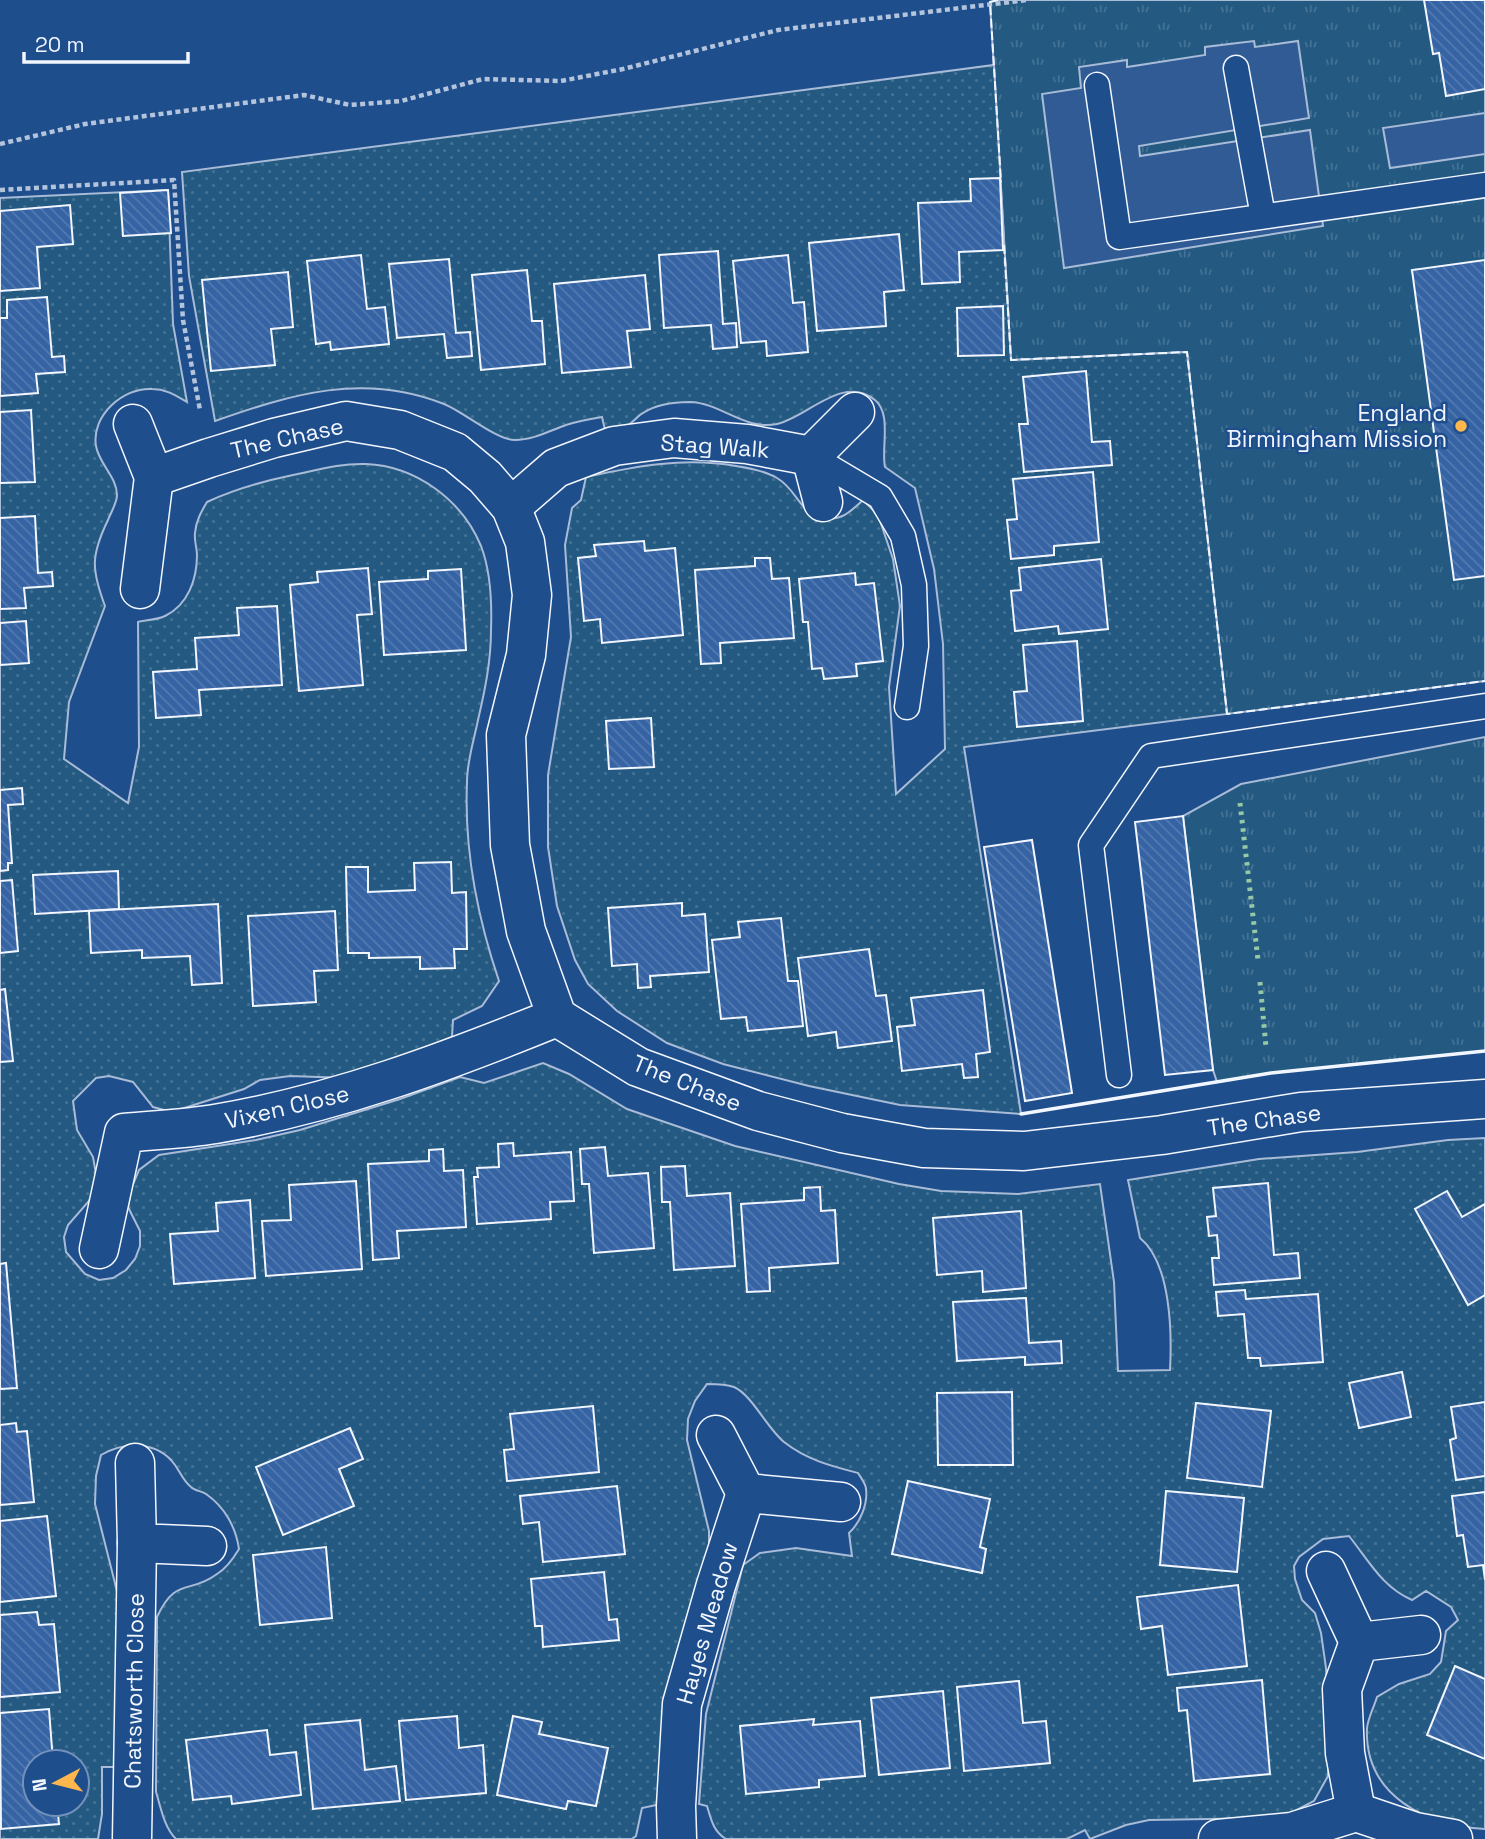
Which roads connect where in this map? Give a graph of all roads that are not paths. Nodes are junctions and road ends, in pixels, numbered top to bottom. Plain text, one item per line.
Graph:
1 (1236, 68) dead end
2 (1097, 85) dead end
3 (1485, 185) edge
4 (1263, 216) junction
5 (855, 412) dead end
6 (133, 425) dead end
7 (811, 456) junction
8 (154, 477) junction
9 (824, 502) dead end
10 (511, 507) junction
11 (140, 589) dead end
12 (1485, 706) edge
13 (907, 707) dead end
14 (557, 1017) junction
15 (1119, 1075) dead end
16 (1485, 1099) edge
17 (99, 1249) dead end
18 (716, 1435) dead end
19 (135, 1464) dead end
20 (746, 1493) junction
21 (841, 1502) dead end
22 (137, 1543) junction
23 (207, 1546) dead end
24 (1326, 1571) dead end
25 (1421, 1635) dead end
26 (1359, 1642) junction
27 (1356, 1812) junction
28 (131, 1839) edge
29 (677, 1839) edge
30 (1218, 1839) edge
31 (1453, 1839) edge

1 - 4 lane
2 - 4 lane
3 - 4 lane
5 - 7 street
6 - 8 street
7 - 9 street
7 - 10 street, Stag Walk
7 - 13 lane
8 - 10 street, The Chase
8 - 11 street
10 - 14 street, The Chase
12 - 15 lane
14 - 16 street, The Chase
14 - 17 street, Vixen Close
18 - 20 street
19 - 22 street, Chatsworth Close
20 - 21 street
20 - 29 street, Hayes Meadow
22 - 23 street
22 - 28 street, Chatsworth Close
24 - 26 street
25 - 26 street
26 - 27 street
27 - 30 street
27 - 31 street

